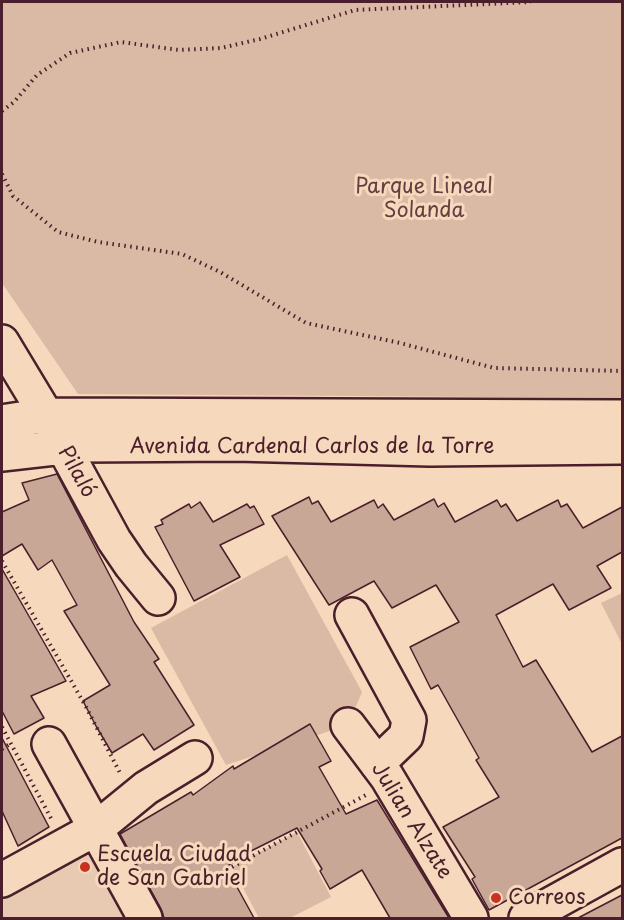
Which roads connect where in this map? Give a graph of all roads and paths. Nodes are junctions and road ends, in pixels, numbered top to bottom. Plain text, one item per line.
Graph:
1 (531, 2) edge
2 (2, 111) edge
3 (2, 174) edge
4 (2, 342) edge
5 (622, 371) edge
6 (46, 415) junction
7 (622, 417) edge
8 (2, 422) edge
9 (60, 446) junction
10 (622, 447) edge
11 (2, 454) edge
12 (2, 561) edge
13 (158, 598) dead end
14 (352, 615) dead end
15 (348, 725) dead end
16 (2, 727) edge
17 (10, 744) junction
18 (49, 744) dead end
19 (2, 749) edge
20 (195, 758) dead end
21 (375, 777) junction
22 (126, 783) dead end
23 (97, 828) junction
24 (57, 830) dead end
25 (622, 865) edge
26 (232, 867) dead end
27 (2, 880) edge
28 (145, 918) edge
29 (471, 918) edge
30 (526, 918) edge

1 - 2 path
3 - 5 path
4 - 6 street, Pilaló
6 - 7 street, Avenida Cardenal Carlos de la Torre
6 - 8 street, Avenida Cardenal Carlos de la Torre
6 - 9 street, Pilaló
9 - 10 street, Avenida Cardenal Carlos de la Torre
9 - 11 street, Avenida Cardenal Carlos de la Torre
9 - 13 street, Pilaló
12 - 22 path
14 - 21 street
15 - 21 street, Julian Alzate
16 - 17 path
17 - 19 path
17 - 24 path
18 - 23 street
20 - 23 street
21 - 26 path
21 - 29 street, Julian Alzate
23 - 27 street
23 - 28 street
25 - 30 street

